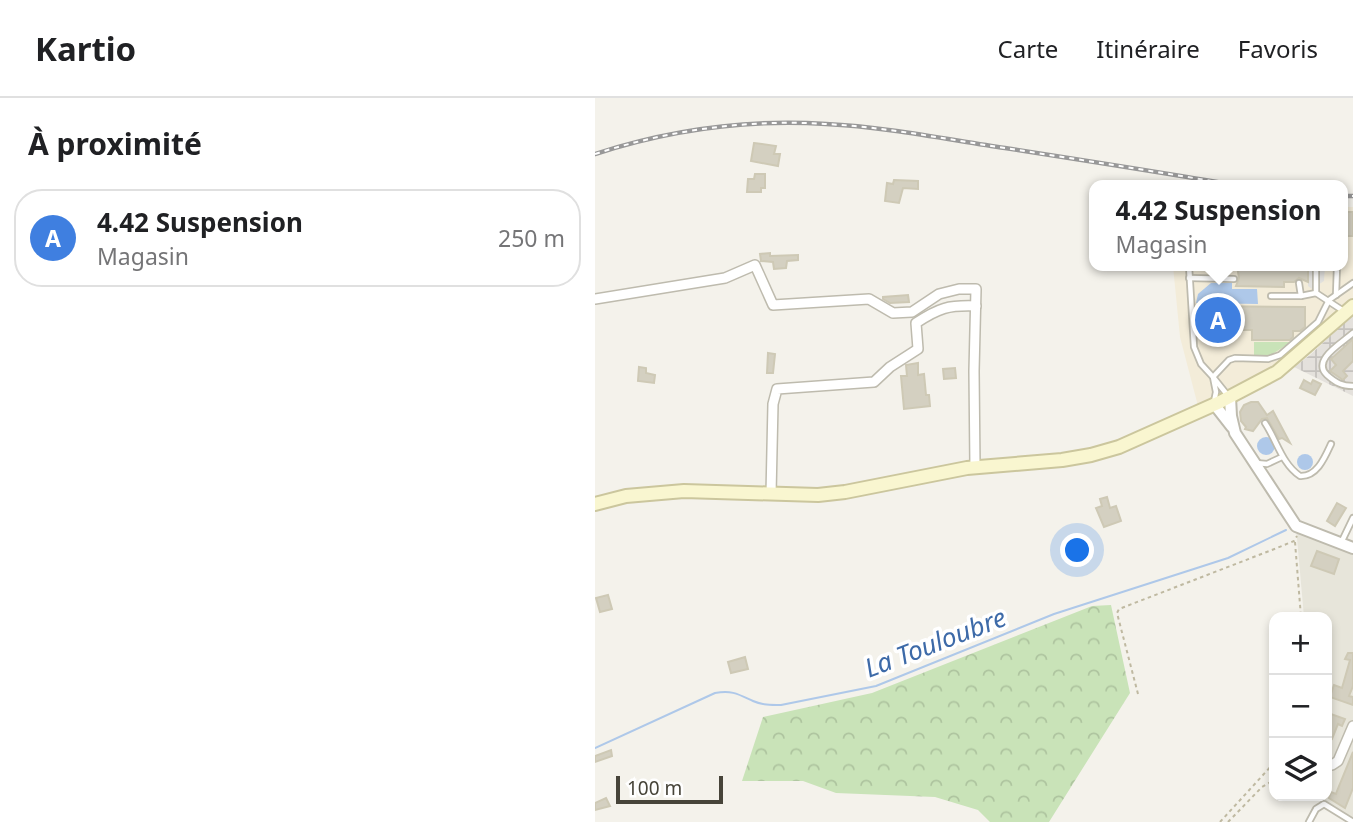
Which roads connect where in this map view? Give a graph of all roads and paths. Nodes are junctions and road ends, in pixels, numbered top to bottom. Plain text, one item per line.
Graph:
1 (1189, 271) edge
2 (1316, 271) edge
3 (1337, 271) edge
4 (1189, 278) junction
5 (1234, 279) dead end
6 (1299, 283) dead end
7 (1353, 283) edge
8 (1316, 293) junction
9 (1336, 295) junction
10 (1271, 296) dead end
11 (1301, 296) junction
12 (595, 299) edge
13 (1329, 300) junction
14 (976, 306) junction
15 (1351, 313) edge
16 (1353, 333) edge
17 (1213, 377) junction
18 (1353, 386) edge
19 (1220, 402) junction
20 (1265, 423) dead end
21 (1235, 433) junction
22 (1331, 444) dead end
23 (1282, 457) junction
24 (975, 467) junction
25 (1261, 467) junction
26 (771, 494) junction
27 (595, 505) edge
28 (1353, 518) edge
29 (1299, 532) dead end
30 (1295, 540) junction
31 (1340, 544) junction
32 (1353, 548) edge
33 (1301, 612) edge
34 (1138, 694) dead end
35 (1353, 726) edge
36 (1332, 765) dead end
37 (1269, 768) edge
38 (1269, 783) edge
39 (1319, 801) edge
40 (1324, 804) junction
41 (1220, 822) edge
42 (1228, 822) edge
43 (1309, 822) edge
44 (1353, 822) edge

1 - 4 lane
2 - 8 lane
3 - 9 lane
4 - 5 lane
4 - 17 lane
6 - 11 lane
7 - 9 lane
8 - 11 lane
8 - 13 lane
9 - 13 lane
10 - 11 lane
12 - 14 street
13 - 15 lane
13 - 17 lane
14 - 24 street
14 - 26 street
15 - 19 main road
16 - 18 lane
17 - 19 lane
17 - 19 lane
19 - 21 street
19 - 21 street
19 - 24 main road
20 - 23 lane
21 - 25 street
22 - 23 lane
23 - 25 lane
24 - 26 main road
25 - 31 street
26 - 27 main road
28 - 31 lane
29 - 30 path
30 - 33 path
30 - 34 path
31 - 32 street
35 - 36 street
37 - 41 path
38 - 42 path
39 - 40 path
40 - 43 lane
40 - 44 lane

